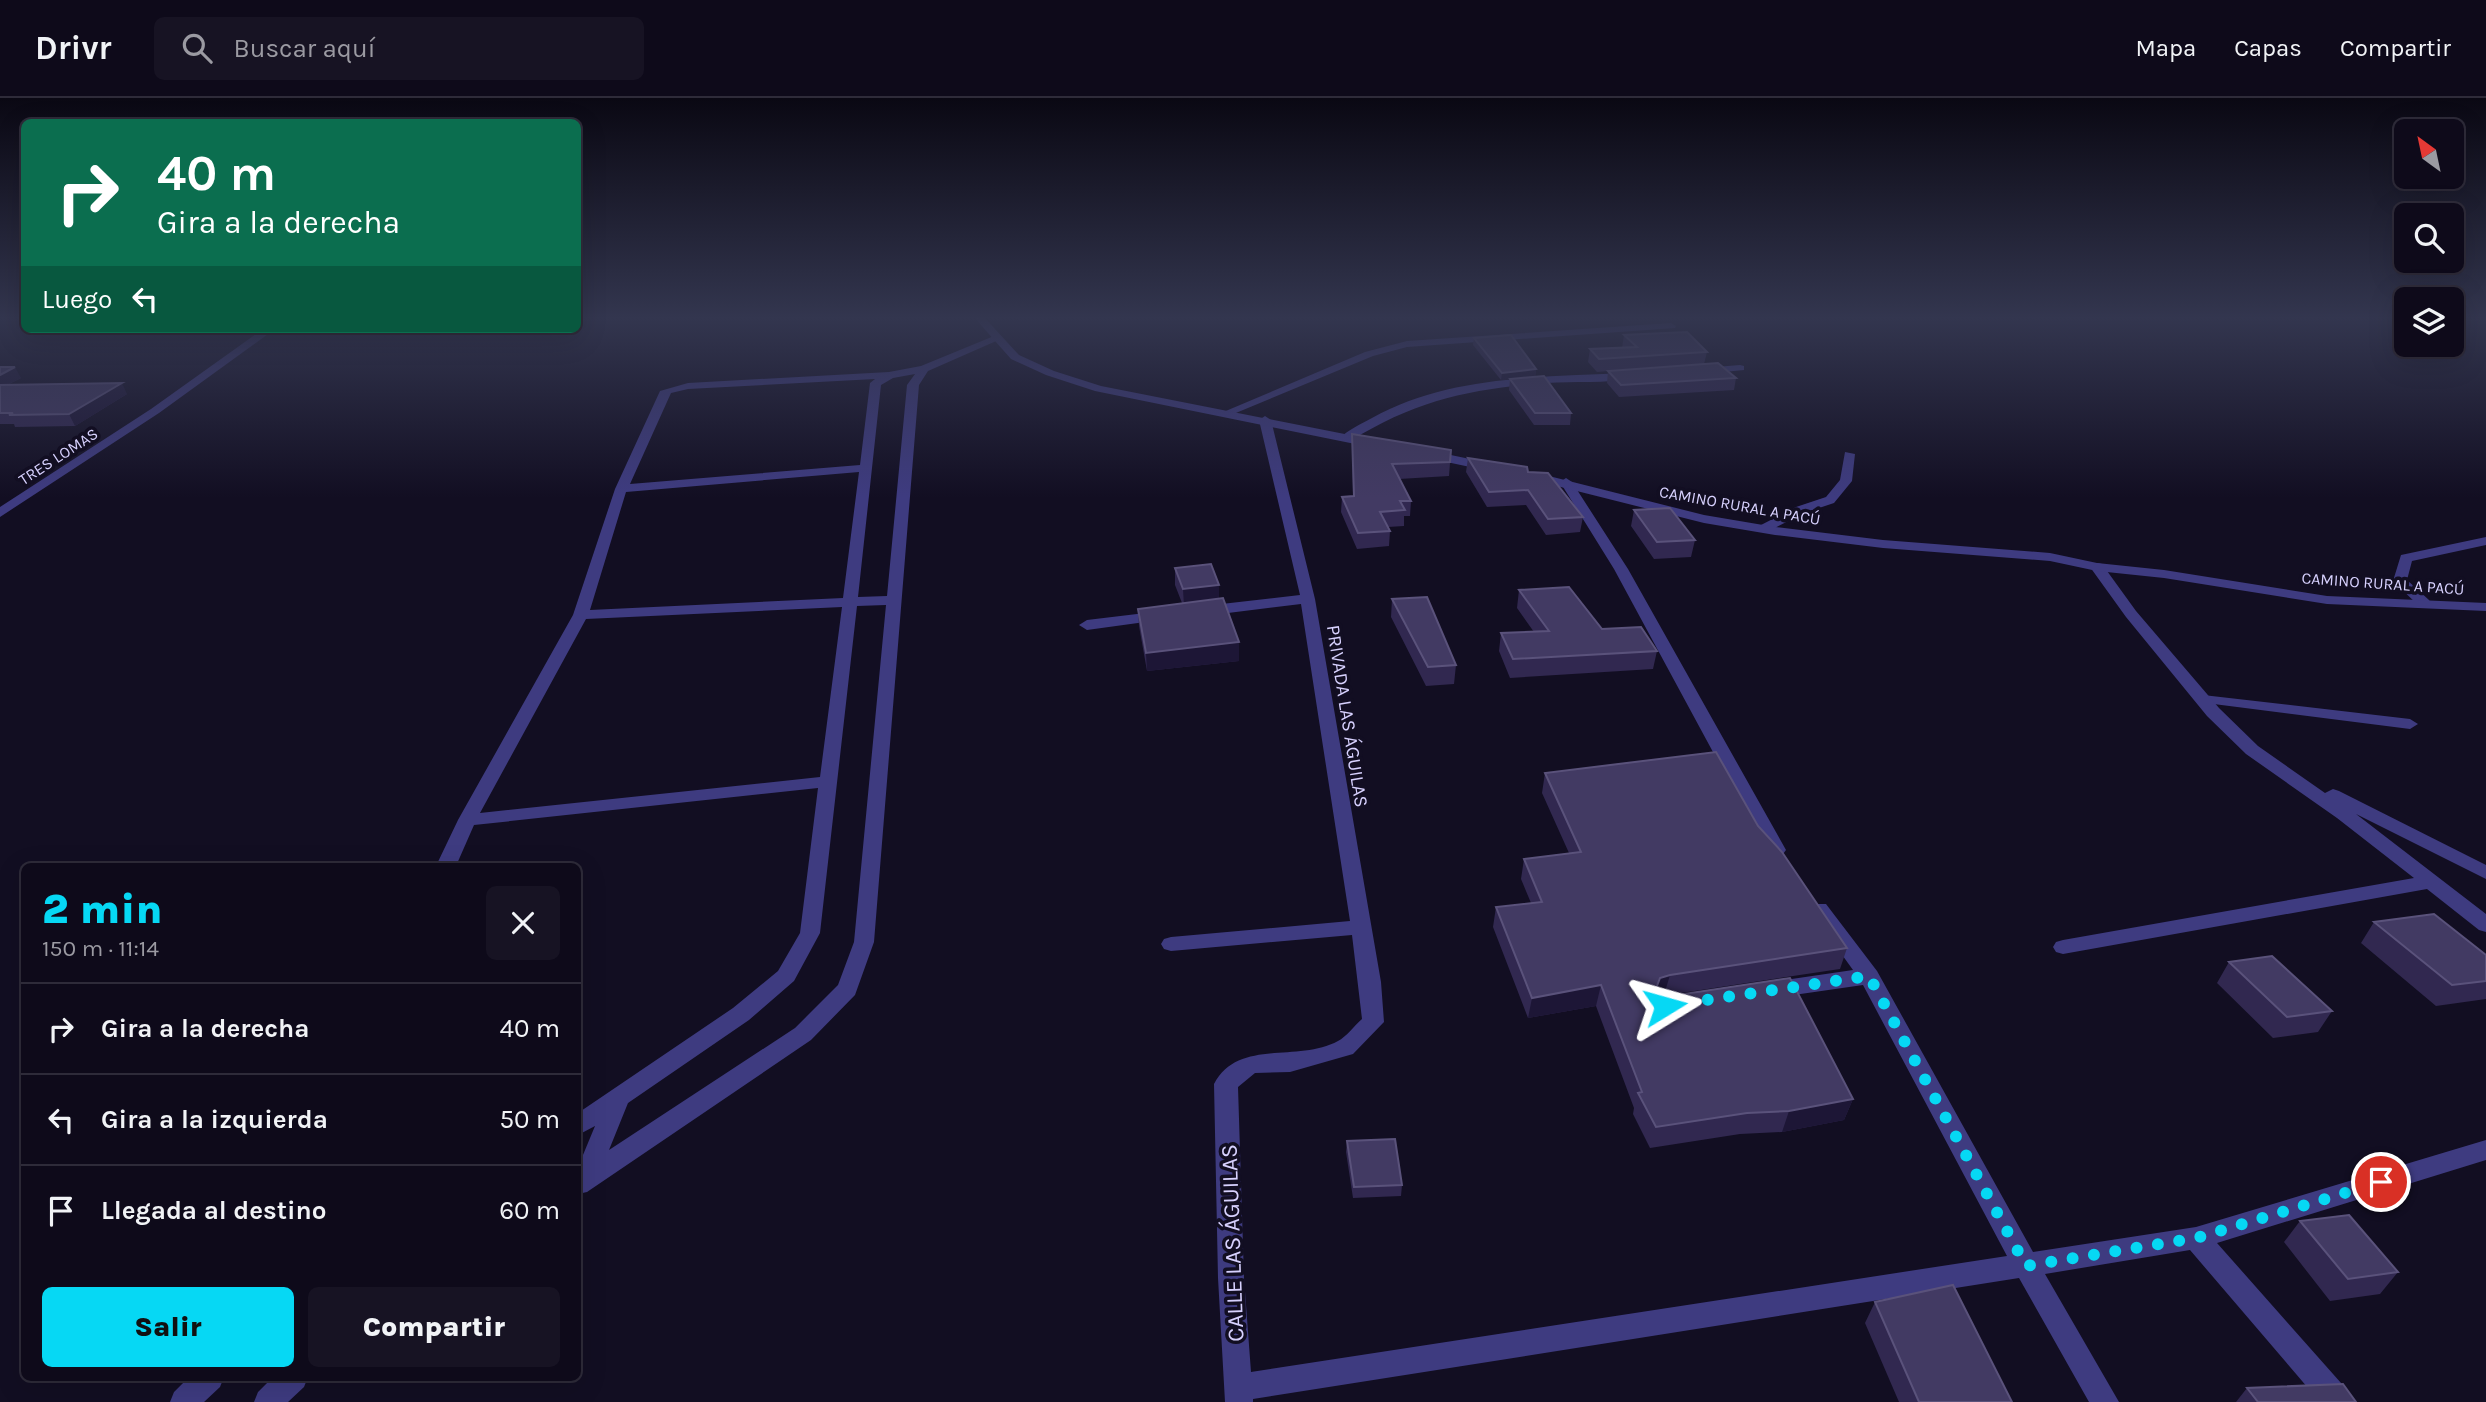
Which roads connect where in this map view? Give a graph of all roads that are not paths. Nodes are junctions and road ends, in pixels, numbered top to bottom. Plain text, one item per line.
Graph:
1 (203, 377) edge
2 (856, 377) edge
3 (887, 377) edge
4 (919, 377) edge
5 (1062, 377) edge
6 (1314, 377) edge
7 (1618, 377) edge
8 (1227, 413) junction
9 (1265, 420) junction
10 (1346, 438) junction
11 (1385, 446) edge
12 (1411, 451) edge
13 (1849, 454) dead end
14 (866, 468) junction
15 (1566, 482) junction
16 (621, 489) junction
17 (4, 508) edge
18 (1763, 529) junction
19 (2486, 541) edge
20 (2097, 567) junction
21 (1308, 599) junction
22 (894, 600) junction
23 (849, 603) junction
24 (2424, 603) junction
25 (2486, 607) edge
26 (581, 615) junction
27 (1087, 625) dead end
28 (2203, 699) junction
29 (2410, 724) dead end
30 (2252, 750) junction
31 (827, 782) junction
32 (467, 820) junction
33 (447, 863) edge
34 (1790, 869) edge
35 (2486, 873) edge
36 (2431, 882) junction
37 (1806, 891) edge
38 (2486, 925) edge
39 (1361, 927) junction
40 (1171, 944) dead end
41 (2063, 947) dead end
42 (1869, 976) junction
43 (1747, 994) edge
44 (1226, 1084) joint
45 (620, 1097) junction
46 (581, 1123) edge
47 (2486, 1150) edge
48 (581, 1181) edge
49 (2196, 1238) junction
50 (2026, 1266) junction
51 (205, 1381) edge
52 (289, 1381) edge
53 (1239, 1395) edge
54 (184, 1402) edge
55 (268, 1402) edge
56 (2105, 1402) edge
57 (2339, 1402) edge

1 - 17 street, TRES LOMAS
2 - 16 street
3 - 14 street
4 - 22 street
5 - 8 street
6 - 8 street
7 - 10 street
8 - 9 street
9 - 10 street
9 - 21 street, PRIVADA LAS ÁGUILAS
10 - 11 street
12 - 15 street, CAMINO RURAL A PACÚ
13 - 18 lane
14 - 16 street
14 - 23 street
15 - 18 street, CAMINO RURAL A PACÚ
15 - 34 street
16 - 26 street
18 - 20 street, CAMINO RURAL A PACÚ
19 - 24 street
20 - 24 street, CAMINO RURAL A PACÚ
20 - 28 street
21 - 27 street
21 - 39 street, PRIVADA LAS ÁGUILAS
22 - 23 street
22 - 48 street
23 - 26 street
23 - 31 street
24 - 25 street, CAMINO RURAL A PACÚ
26 - 32 street
28 - 29 lane
28 - 30 street
30 - 35 street
30 - 36 street
31 - 32 street
31 - 45 street
32 - 33 street
36 - 38 street
36 - 41 street
37 - 42 street
39 - 40 street
39 - 44 street, PRIVADA LAS ÁGUILAS
42 - 43 street
42 - 50 street
44 - 53 street, CALLE LAS ÁGUILAS
45 - 46 street
45 - 48 street
47 - 49 street
49 - 50 street
49 - 57 street
50 - 53 street
50 - 56 street
51 - 54 street
52 - 55 street

